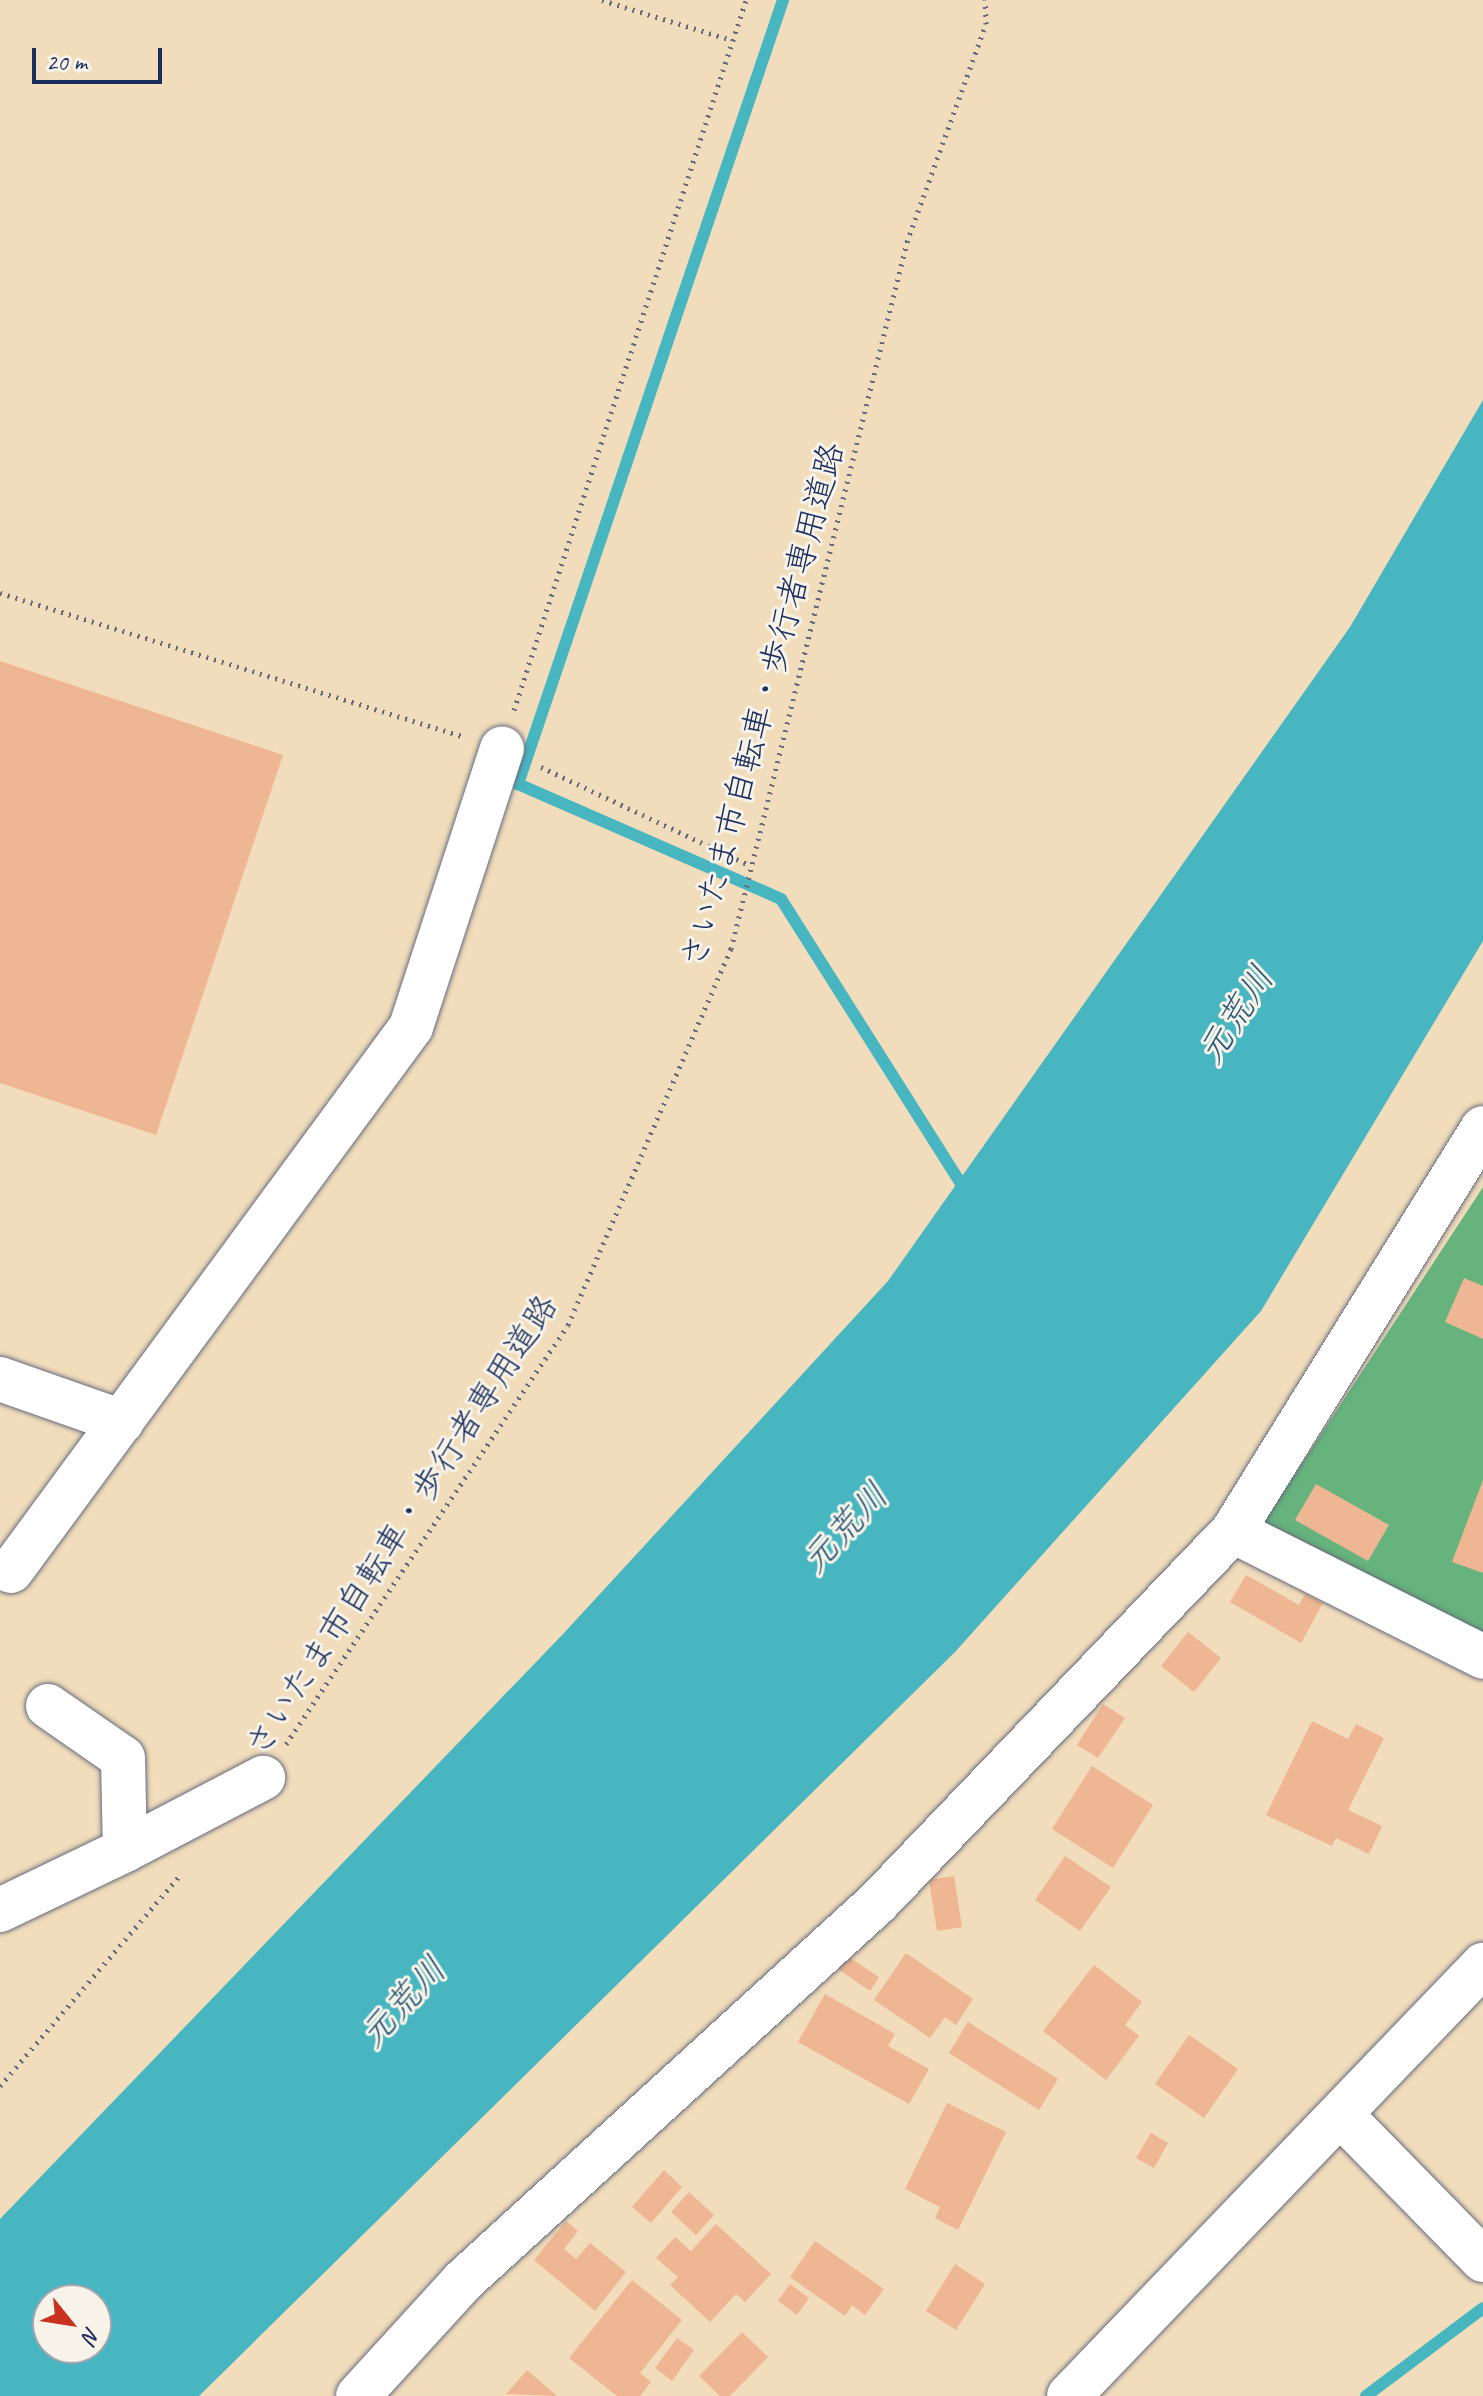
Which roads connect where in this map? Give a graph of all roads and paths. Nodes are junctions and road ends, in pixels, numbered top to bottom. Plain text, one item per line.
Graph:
1 (602, 0) edge
2 (746, 0) edge
3 (985, 0) edge
4 (731, 40) junction
5 (0, 593) edge
6 (502, 749) junction
7 (749, 867) junction
8 (1483, 1128) edge
9 (0, 1379) edge
10 (122, 1422) junction
11 (1233, 1531) junction
12 (11, 1571) dead end
13 (1483, 1657) edge
14 (48, 1706) dead end
15 (263, 1778) joint
16 (125, 1850) junction
17 (192, 1861) dead end
18 (0, 1910) edge
19 (1483, 1965) edge
20 (0, 2086) edge
21 (1343, 2117) junction
22 (1483, 2260) edge
23 (358, 2396) edge
24 (1069, 2396) edge

1 - 4 path
2 - 4 path
3 - 7 path, さいたま市自転車・歩行者専用道路
4 - 6 path
5 - 6 path
6 - 7 path
6 - 10 street
7 - 15 path, さいたま市自転車・歩行者専用道路
8 - 11 street
9 - 10 street
10 - 12 street
11 - 13 street
11 - 23 street
14 - 16 street
15 - 16 street
16 - 18 street
17 - 20 path
19 - 21 street
21 - 22 street
21 - 24 street

